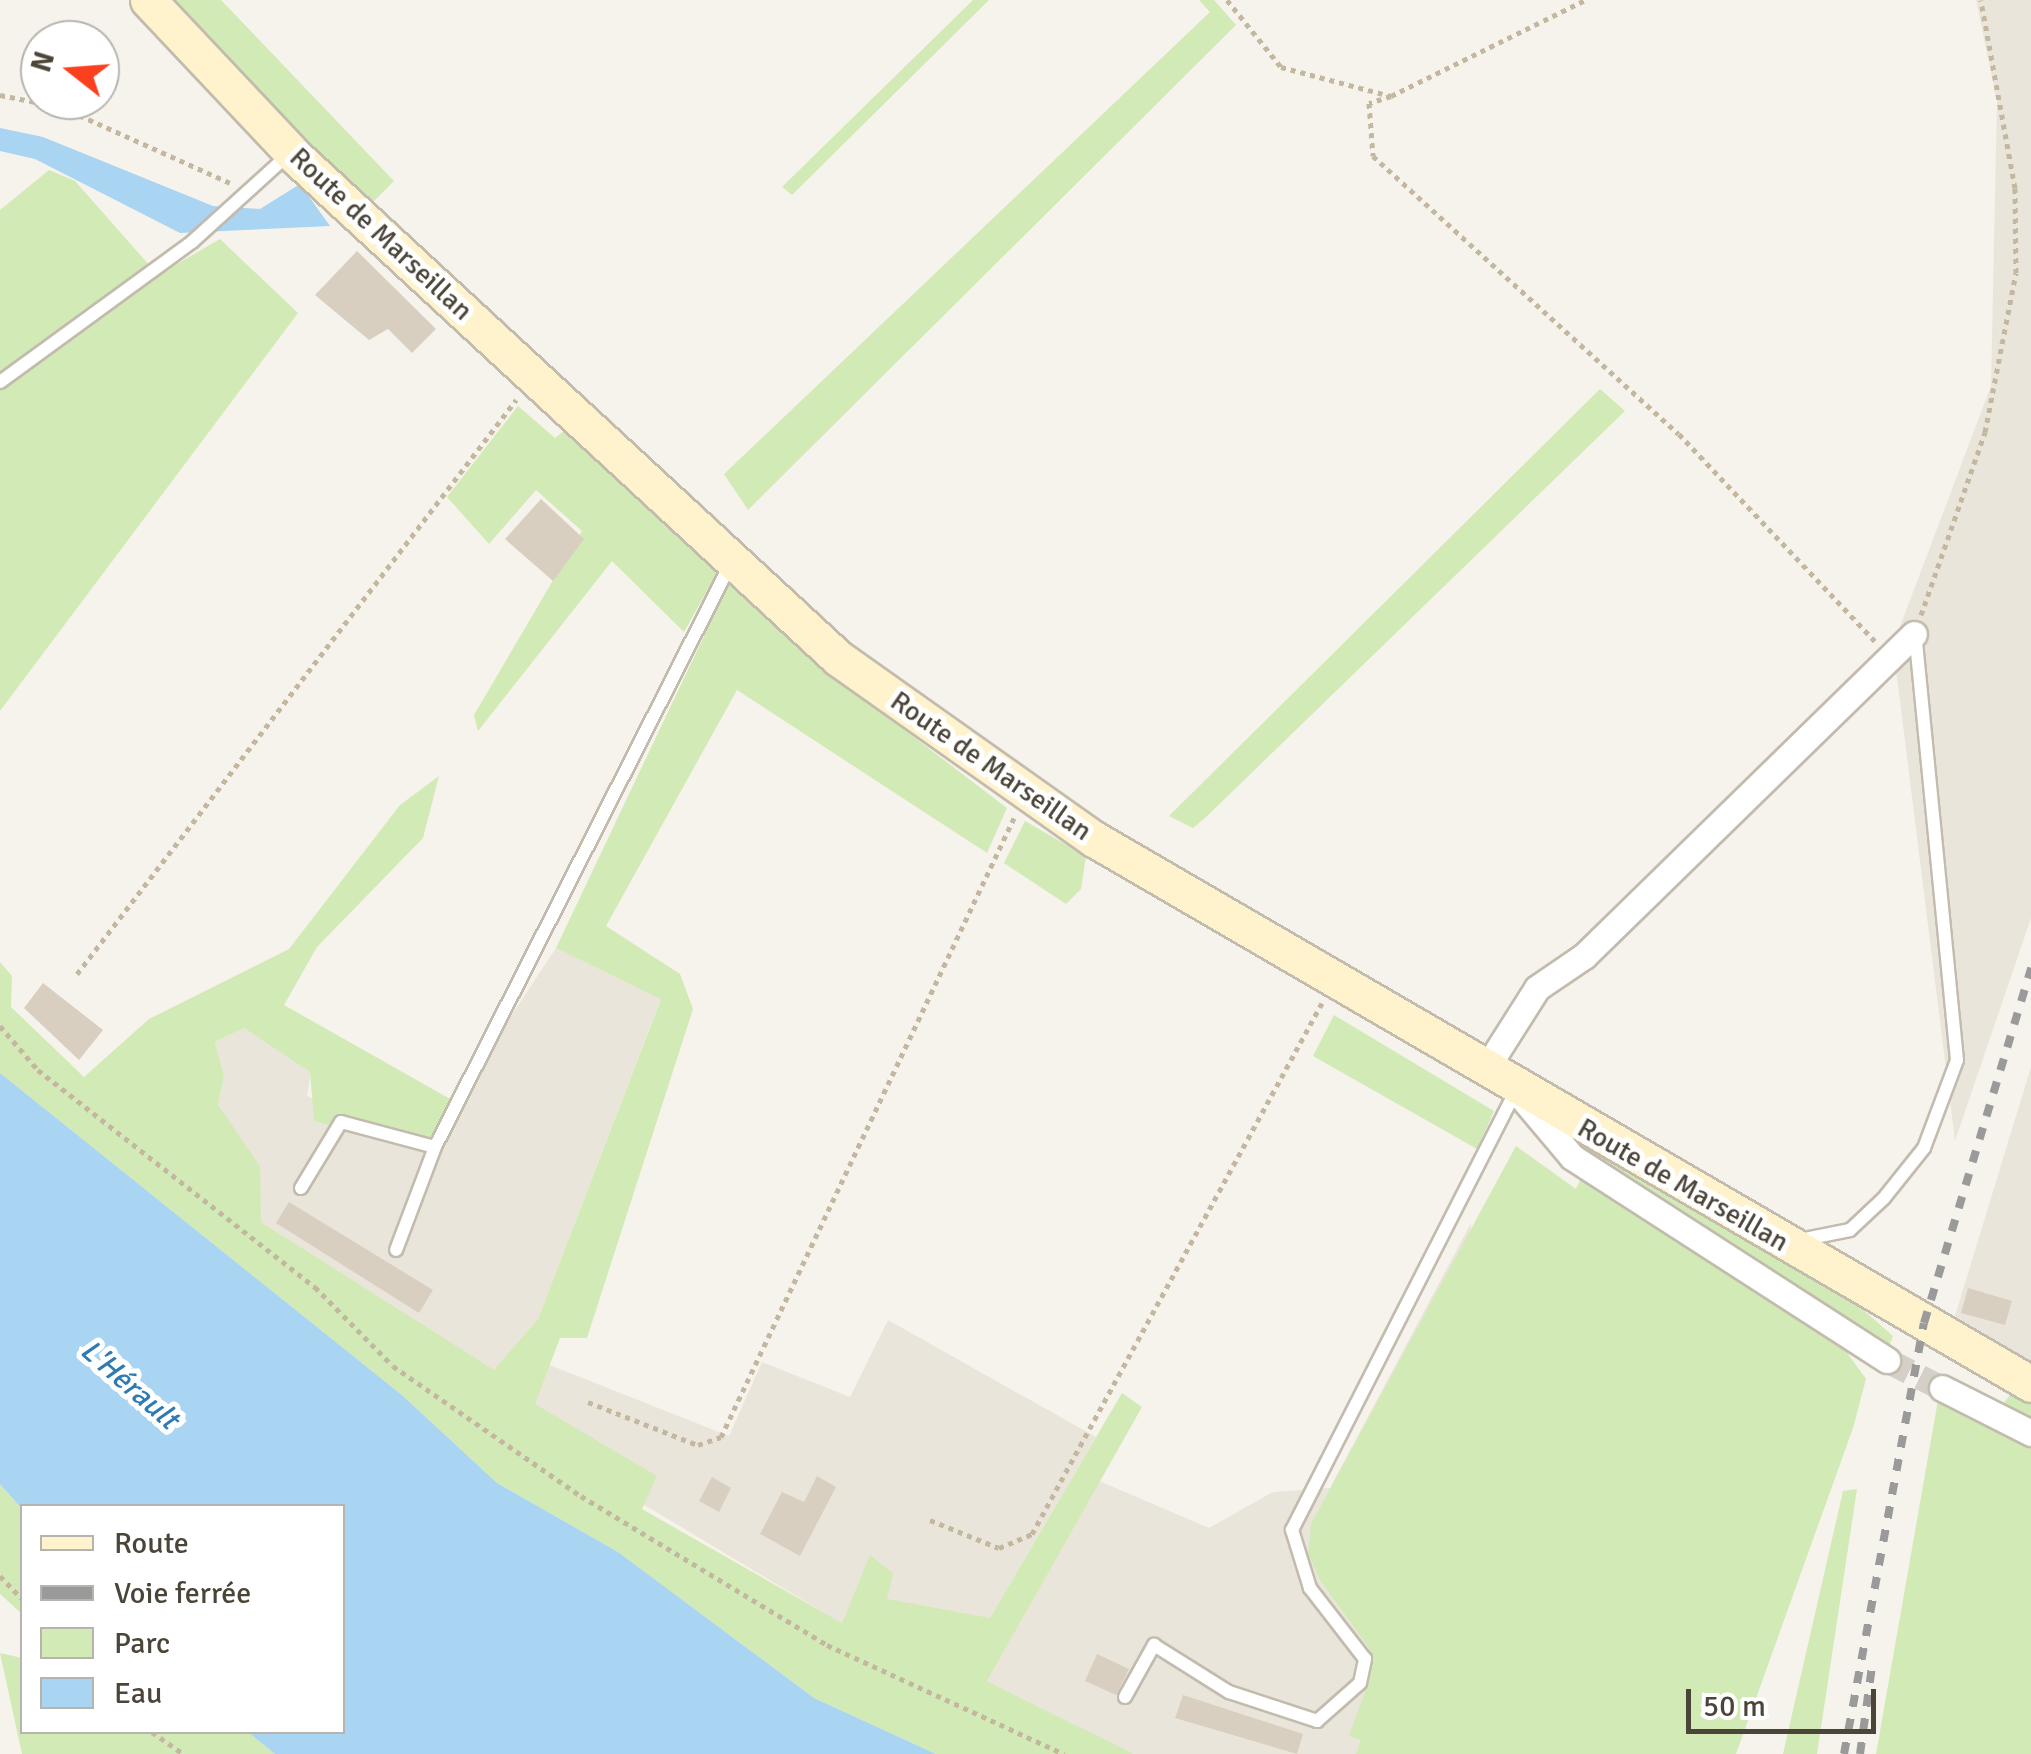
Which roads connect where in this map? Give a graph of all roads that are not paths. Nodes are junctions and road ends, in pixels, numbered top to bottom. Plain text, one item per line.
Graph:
1 (148, 0) edge
2 (292, 152) junction
3 (0, 382) edge
4 (732, 560) junction
5 (1914, 634) joint
6 (1485, 1070) junction
7 (1516, 1090) junction
8 (435, 1147) junction
9 (301, 1188) dead end
10 (1788, 1244) junction
11 (396, 1250) dead end
12 (1887, 1360) tunnel mouth
13 (2031, 1384) edge
14 (1942, 1388) tunnel mouth
15 (2031, 1433) edge
16 (1125, 1696) dead end

1 - 2 main road, Route de Marseillan
2 - 3 lane
2 - 4 main road, Route de Marseillan
4 - 6 main road, Route de Marseillan
4 - 8 lane
5 - 6 street
5 - 10 lane
6 - 7 main road, Route de Marseillan
7 - 10 main road, Route de Marseillan
7 - 12 street
7 - 16 lane
8 - 9 lane
8 - 11 lane
10 - 13 main road, Route de Marseillan
14 - 15 street

